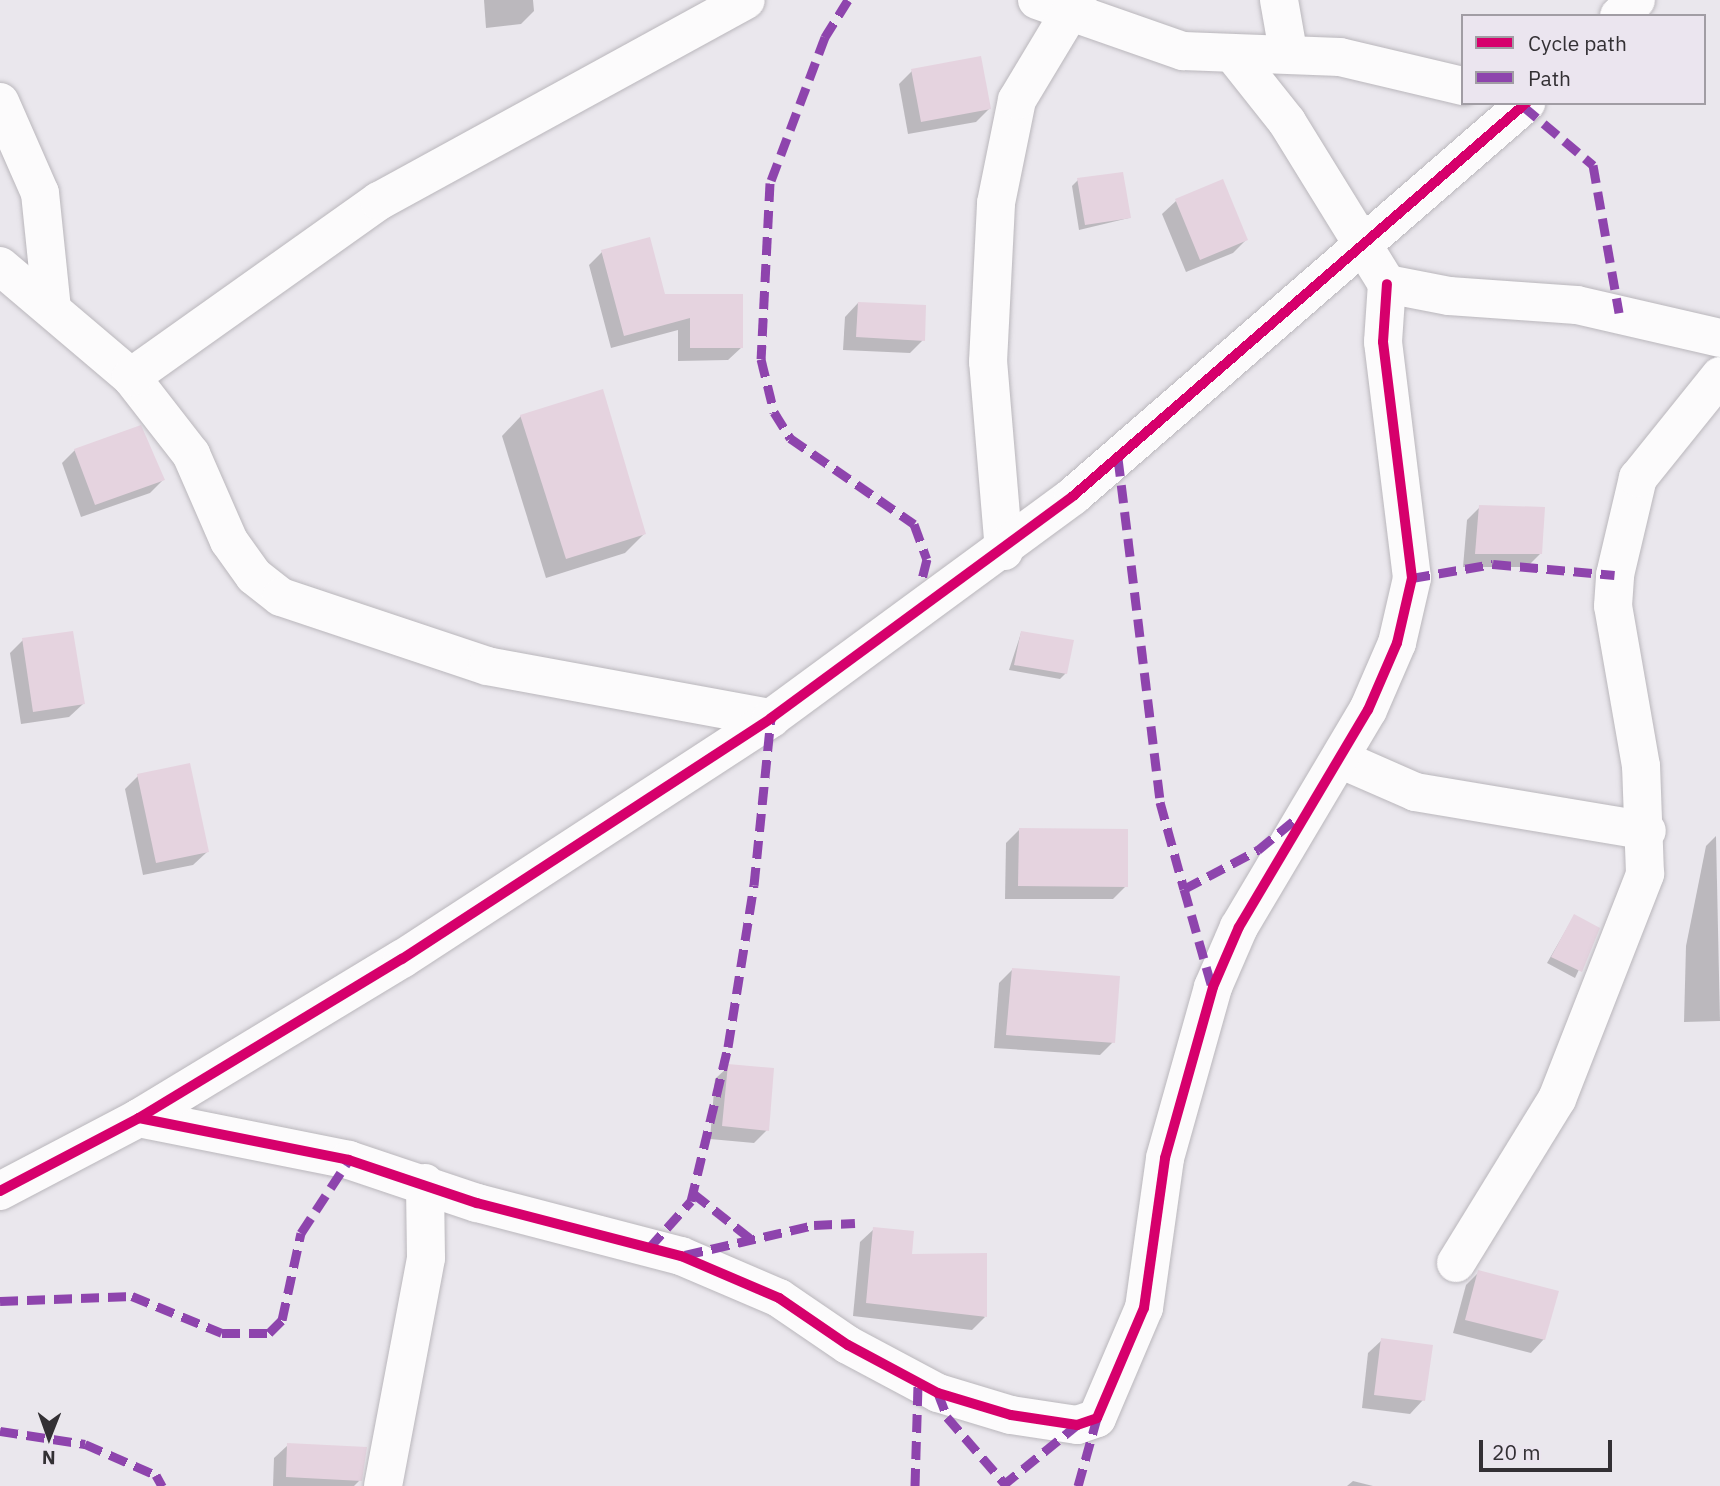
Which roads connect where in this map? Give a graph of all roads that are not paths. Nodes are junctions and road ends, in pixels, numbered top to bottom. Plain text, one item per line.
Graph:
1 (746, 0) edge
2 (1279, 0) edge
3 (1636, 0) edge
4 (1061, 5) edge
5 (1621, 14) edge
6 (1288, 51) junction
7 (1233, 54) junction
8 (1461, 86) edge
9 (0, 103) edge
10 (1521, 105) edge
11 (1364, 249) junction
12 (0, 266) edge
13 (1387, 284) junction
14 (52, 309) junction
15 (1720, 338) edge
16 (1720, 376) edge
17 (131, 377) junction
18 (1004, 551) junction
19 (771, 718) junction
20 (1340, 759) junction
21 (1647, 831) junction
22 (139, 1118) junction
23 (425, 1183) junction
24 (0, 1191) edge
25 (1456, 1263) dead end
26 (383, 1486) edge

1 - 17 street
2 - 6 street
3 - 5 street
4 - 7 street
4 - 18 street
6 - 7 street
6 - 8 street
7 - 11 street
9 - 14 street
10 - 11 street
11 - 13 street
11 - 18 street
12 - 14 street
13 - 15 street
13 - 20 street
14 - 17 street
16 - 21 street
17 - 19 street
18 - 19 street
19 - 22 street
20 - 21 street
20 - 23 street
21 - 25 street
22 - 23 street
22 - 24 street
23 - 26 street

